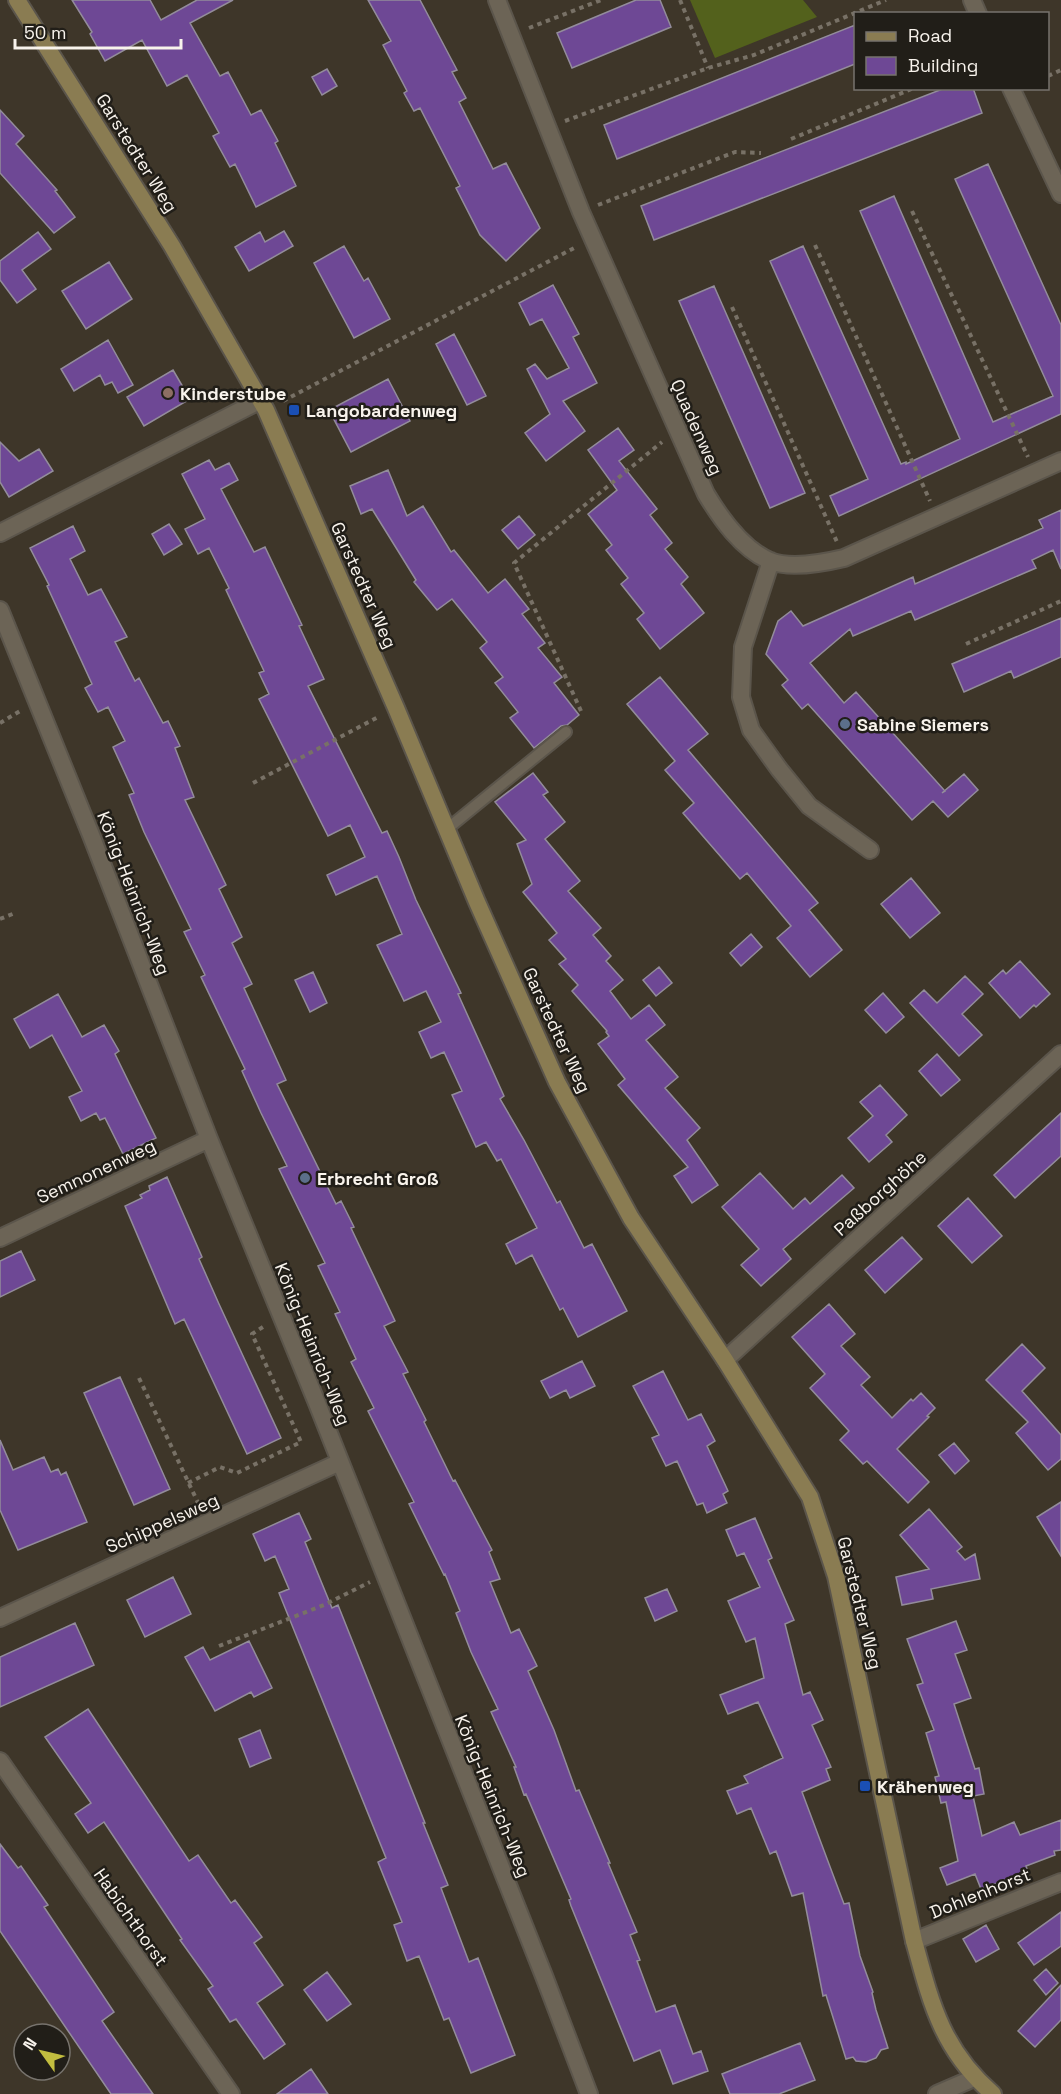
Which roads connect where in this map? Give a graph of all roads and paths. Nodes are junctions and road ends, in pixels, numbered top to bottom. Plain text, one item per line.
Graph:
1 (17, 0) edge
2 (497, 0) edge
3 (601, 0) edge
4 (680, 0) edge
5 (886, 0) edge
6 (858, 12) edge
7 (854, 14) edge
8 (511, 35) junction
9 (708, 68) junction
10 (909, 90) edge
11 (1012, 90) edge
12 (548, 128) junction
13 (791, 140) dead end
14 (761, 153) dead end
15 (1061, 194) edge
16 (912, 211) dead end
17 (581, 212) junction
18 (594, 237) junction
19 (815, 245) dead end
20 (732, 307) dead end
21 (263, 405) junction
22 (677, 430) junction
23 (1061, 461) edge
24 (1035, 472) junction
25 (937, 516) junction
26 (0, 533) edge
27 (844, 558) junction
28 (771, 561) junction
29 (1061, 601) edge
30 (0, 610) edge
31 (966, 644) dead end
32 (396, 708) junction
33 (581, 711) dead end
34 (566, 732) dead end
35 (253, 783) dead end
36 (447, 829) junction
37 (870, 850) dead end
38 (15, 913) dead end
39 (0, 919) edge
40 (1061, 1054) edge
41 (209, 1139) junction
42 (0, 1238) edge
43 (282, 1316) junction
44 (725, 1360) junction
45 (139, 1378) dead end
46 (340, 1462) junction
47 (188, 1483) junction
48 (208, 1523) junction
49 (384, 1575) junction
50 (0, 1618) edge
51 (219, 1646) dead end
52 (0, 1761) edge
53 (1061, 1882) edge
54 (914, 1941) junction
55 (974, 2078) junction
56 (231, 2094) edge
57 (589, 2094) edge
58 (937, 2094) edge
59 (993, 2094) edge

1 - 21 main road, Garstedter Weg
2 - 8 street, Quadenweg
3 - 8 path
4 - 9 path
5 - 6 path
7 - 9 path
8 - 12 street, Quadenweg
9 - 12 path
10 - 13 path
11 - 15 street
12 - 17 street, Quadenweg
14 - 17 path
16 - 24 path
17 - 18 street, Quadenweg
18 - 21 path
18 - 22 street, Quadenweg
19 - 25 path
20 - 27 path
21 - 26 street
21 - 32 main road, Garstedter Weg
22 - 28 street, Quadenweg
22 - 33 path
23 - 24 street, Quadenweg
24 - 25 street, Quadenweg
25 - 27 street, Quadenweg
27 - 28 street, Quadenweg
28 - 37 street
29 - 31 path
30 - 41 street, König-Heinrich-Weg
32 - 35 path
32 - 36 main road, Garstedter Weg
34 - 36 lane
36 - 44 main road, Garstedter Weg
38 - 39 path
40 - 44 street, Paßborghöhe
41 - 42 street, Semnonenweg
41 - 43 street, König-Heinrich-Weg
43 - 46 street, König-Heinrich-Weg
43 - 47 path
44 - 54 main road, Garstedter Weg
45 - 47 path
46 - 48 street, Schippelsweg
46 - 49 street, König-Heinrich-Weg
47 - 48 path
48 - 50 street, Schippelsweg
49 - 51 path
49 - 57 street, König-Heinrich-Weg
52 - 56 street, Habichthorst
53 - 54 street, Dohlenhorst
54 - 55 main road, Garstedter Weg
55 - 58 street
55 - 59 main road, Garstedter Weg

